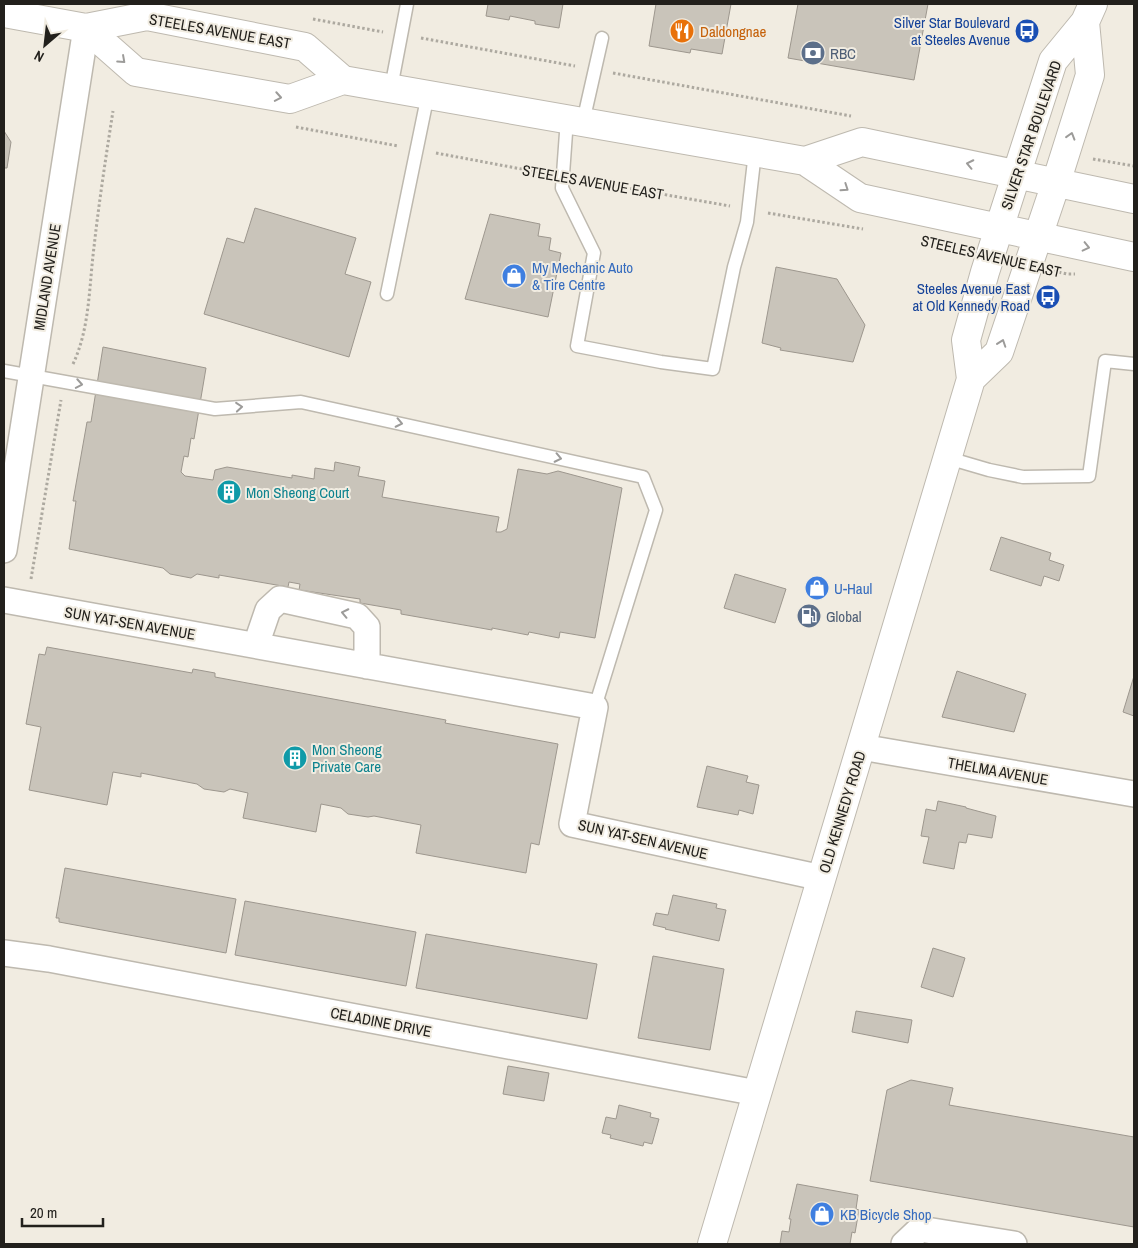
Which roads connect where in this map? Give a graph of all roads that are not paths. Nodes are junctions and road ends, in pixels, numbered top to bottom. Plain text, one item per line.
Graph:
1 (407, 4) edge
2 (4, 13) edge
3 (1089, 13) edge
4 (88, 16) edge
5 (602, 38) dead end
6 (343, 80) junction
7 (391, 88) junction
8 (428, 94) junction
9 (575, 120) junction
10 (755, 152) junction
11 (805, 161) junction
12 (1017, 174) junction
13 (1056, 183) junction
14 (1134, 199) edge
15 (1000, 227) junction
16 (1038, 236) junction
17 (1134, 257) edge
18 (387, 294) dead end
19 (1134, 364) edge
20 (4, 371) edge
21 (31, 376) junction
22 (971, 379) junction
23 (948, 458) junction
24 (4, 550) edge
25 (15, 602) edge
26 (256, 646) junction
27 (367, 666) junction
28 (595, 707) junction
29 (861, 747) junction
30 (1134, 794) edge
31 (822, 878) junction
32 (4, 953) edge
33 (757, 1093) junction
34 (712, 1244) edge
35 (904, 1244) edge
36 (1014, 1244) edge

1 - 7 lane
2 - 4 main road, STEELES AVENUE EAST
3 - 12 main road, SILVER STAR BOULEVARD
13 -> 3 main road, SILVER STAR BOULEVARD
4 - 6 main road, STEELES AVENUE EAST
4 -> 6 main road, STEELES AVENUE EAST
4 - 21 street, MIDLAND AVENUE
5 - 9 lane
6 - 7 main road, STEELES AVENUE EAST
7 - 8 main road, STEELES AVENUE EAST
8 - 9 main road, STEELES AVENUE EAST
8 - 18 lane
9 - 10 main road, STEELES AVENUE EAST
9 - 10 lane
10 - 11 main road, STEELES AVENUE EAST
12 -> 11 main road, STEELES AVENUE EAST
11 -> 15 main road, STEELES AVENUE EAST
12 - 13 main road, STEELES AVENUE EAST
12 - 15 main road, SILVER STAR BOULEVARD
13 - 14 main road, STEELES AVENUE EAST
13 - 16 main road, OLD KENNEDY ROAD
15 - 16 main road, STEELES AVENUE EAST
15 - 22 main road, OLD KENNEDY ROAD
16 -> 17 main road, STEELES AVENUE EAST
22 -> 16 main road, OLD KENNEDY ROAD
19 - 23 lane
20 - 21 lane
21 - 24 street, MIDLAND AVENUE
21 -> 28 lane
22 - 23 main road, OLD KENNEDY ROAD
23 - 29 main road, OLD KENNEDY ROAD
25 - 26 street, SUN YAT-SEN AVENUE
26 - 27 street, SUN YAT-SEN AVENUE
27 -> 26 street
27 - 28 street, SUN YAT-SEN AVENUE
28 - 31 street, SUN YAT-SEN AVENUE
29 - 30 street, THELMA AVENUE
29 - 31 main road, OLD KENNEDY ROAD
31 - 33 main road, OLD KENNEDY ROAD
32 - 33 street, CELADINE DRIVE
33 - 34 main road, OLD KENNEDY ROAD
35 - 36 street

